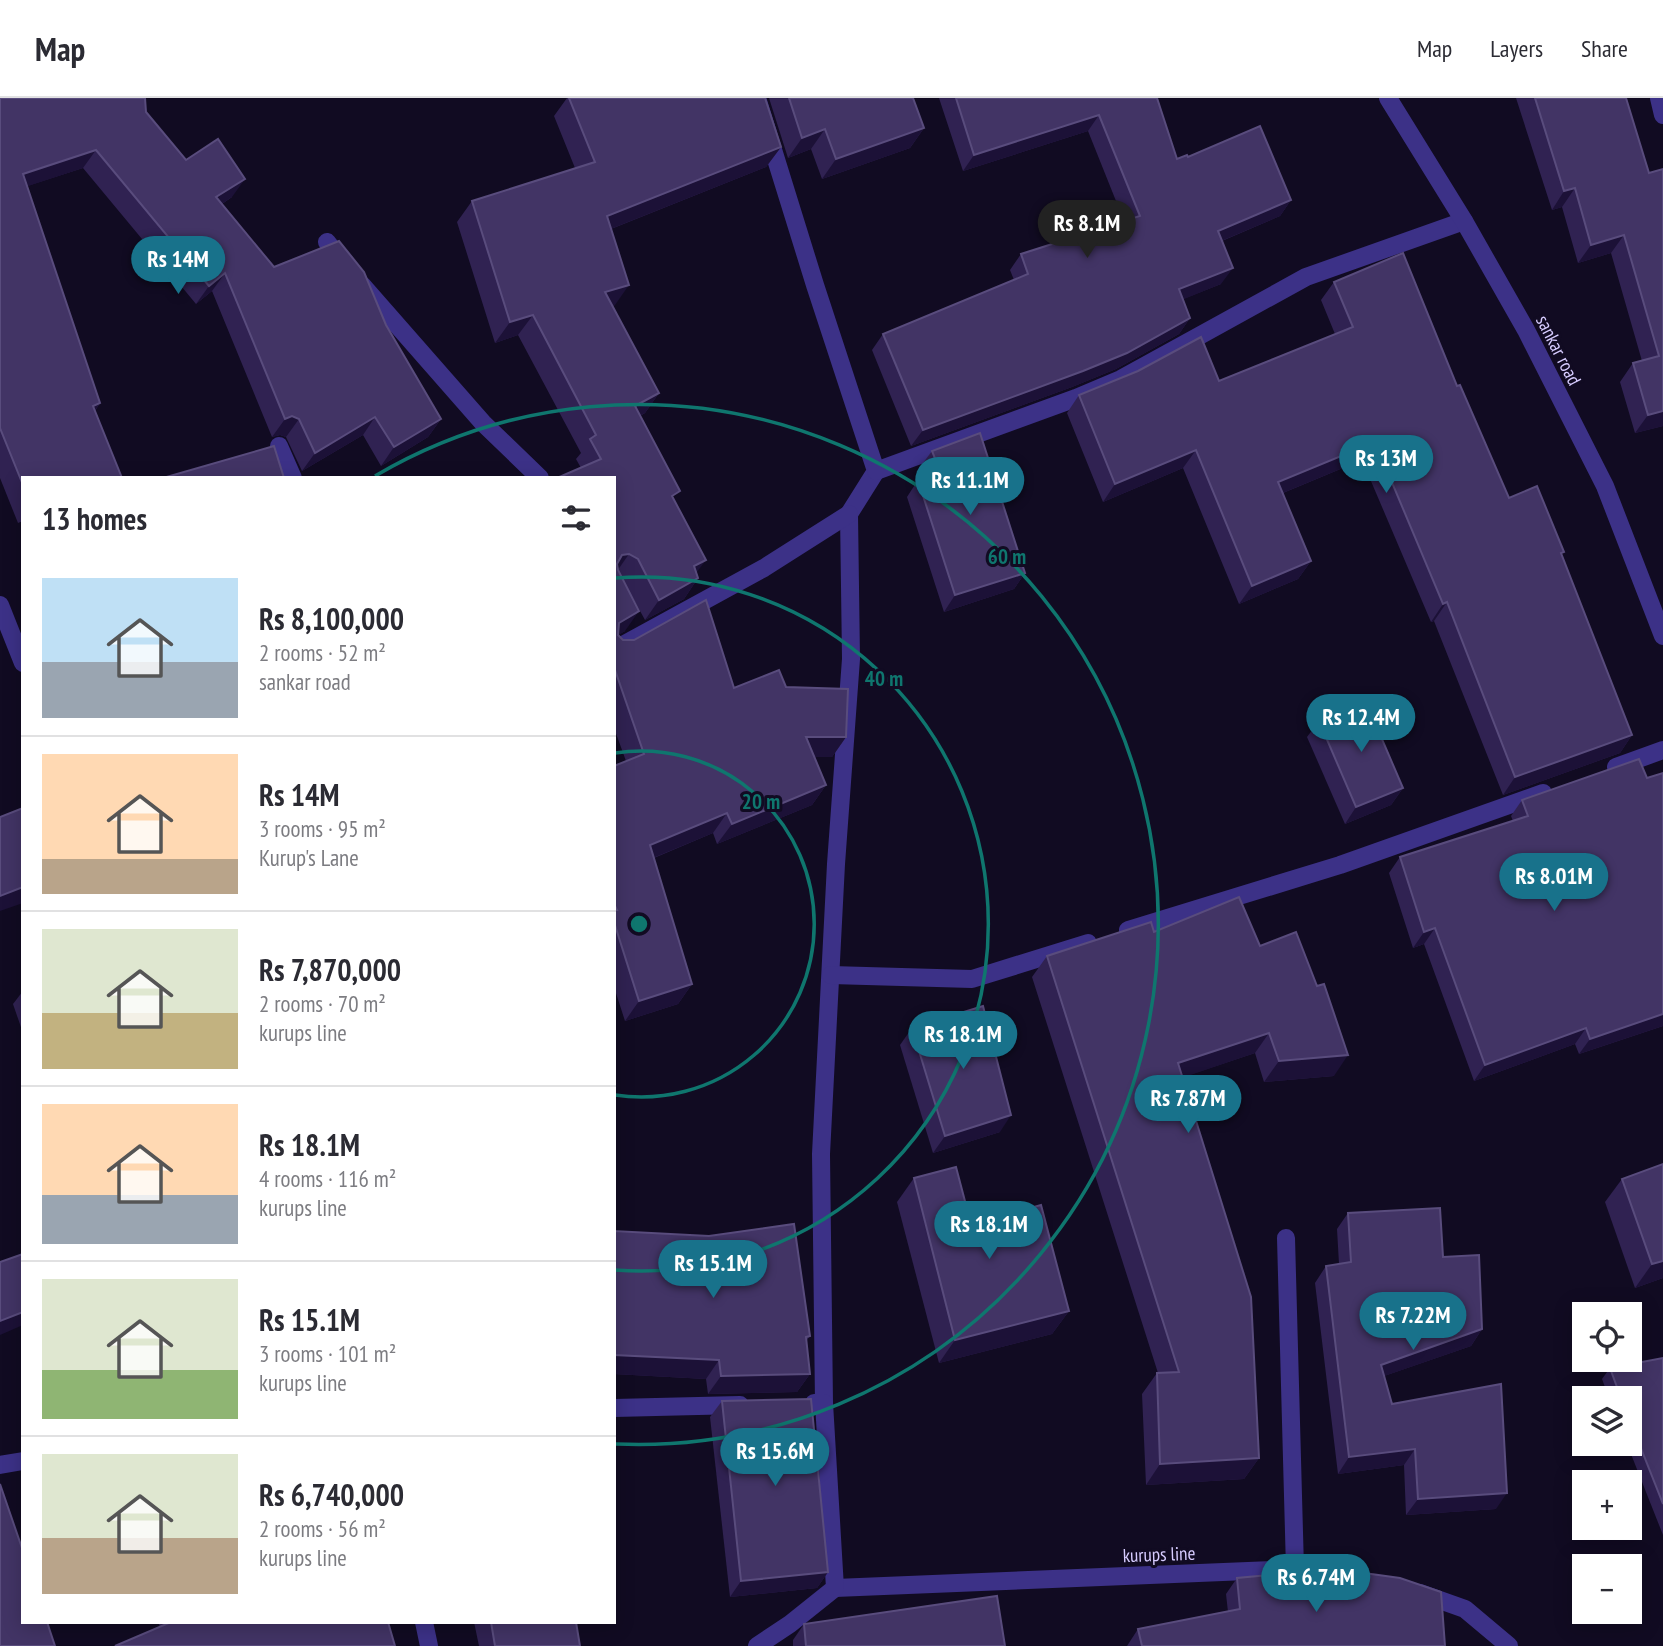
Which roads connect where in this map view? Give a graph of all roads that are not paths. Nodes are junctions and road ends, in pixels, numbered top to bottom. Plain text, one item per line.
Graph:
1 (757, 98) edge
2 (1388, 98) edge
3 (1659, 98) edge
4 (1663, 115) edge
5 (1464, 221) junction
6 (327, 242) dead end
7 (279, 446) dead end
8 (876, 471) junction
9 (292, 476) edge
10 (538, 476) edge
11 (849, 514) junction
12 (0, 605) edge
13 (630, 615) edge
14 (640, 635) junction
15 (1663, 636) edge
16 (616, 649) edge
17 (21, 658) edge
18 (1663, 750) edge
19 (1598, 773) edge
20 (1560, 787) edge
21 (831, 975) junction
22 (1286, 1238) dead end
23 (798, 1403) edge
24 (824, 1403) junction
25 (758, 1404) edge
26 (616, 1408) edge
27 (21, 1461) edge
28 (0, 1465) edge
29 (1295, 1569) junction
30 (1350, 1577) edge
31 (1403, 1587) edge
32 (835, 1588) junction
33 (424, 1624) edge
34 (429, 1646) edge
35 (757, 1646) edge
36 (1509, 1646) edge

1 - 8 street
2 - 5 street, sankar road
3 - 4 street
5 - 8 street
5 - 15 street, sankar road
6 - 10 street
7 - 9 street
8 - 11 street
11 - 14 street
11 - 21 street
12 - 17 street
13 - 14 street
14 - 16 street
18 - 19 street
20 - 21 street
21 - 24 street
22 - 29 street
23 - 24 street
24 - 32 street
25 - 26 street
27 - 28 street
29 - 30 street, kurups line
29 - 32 street, kurups line
31 - 36 street
32 - 35 street
33 - 34 street

